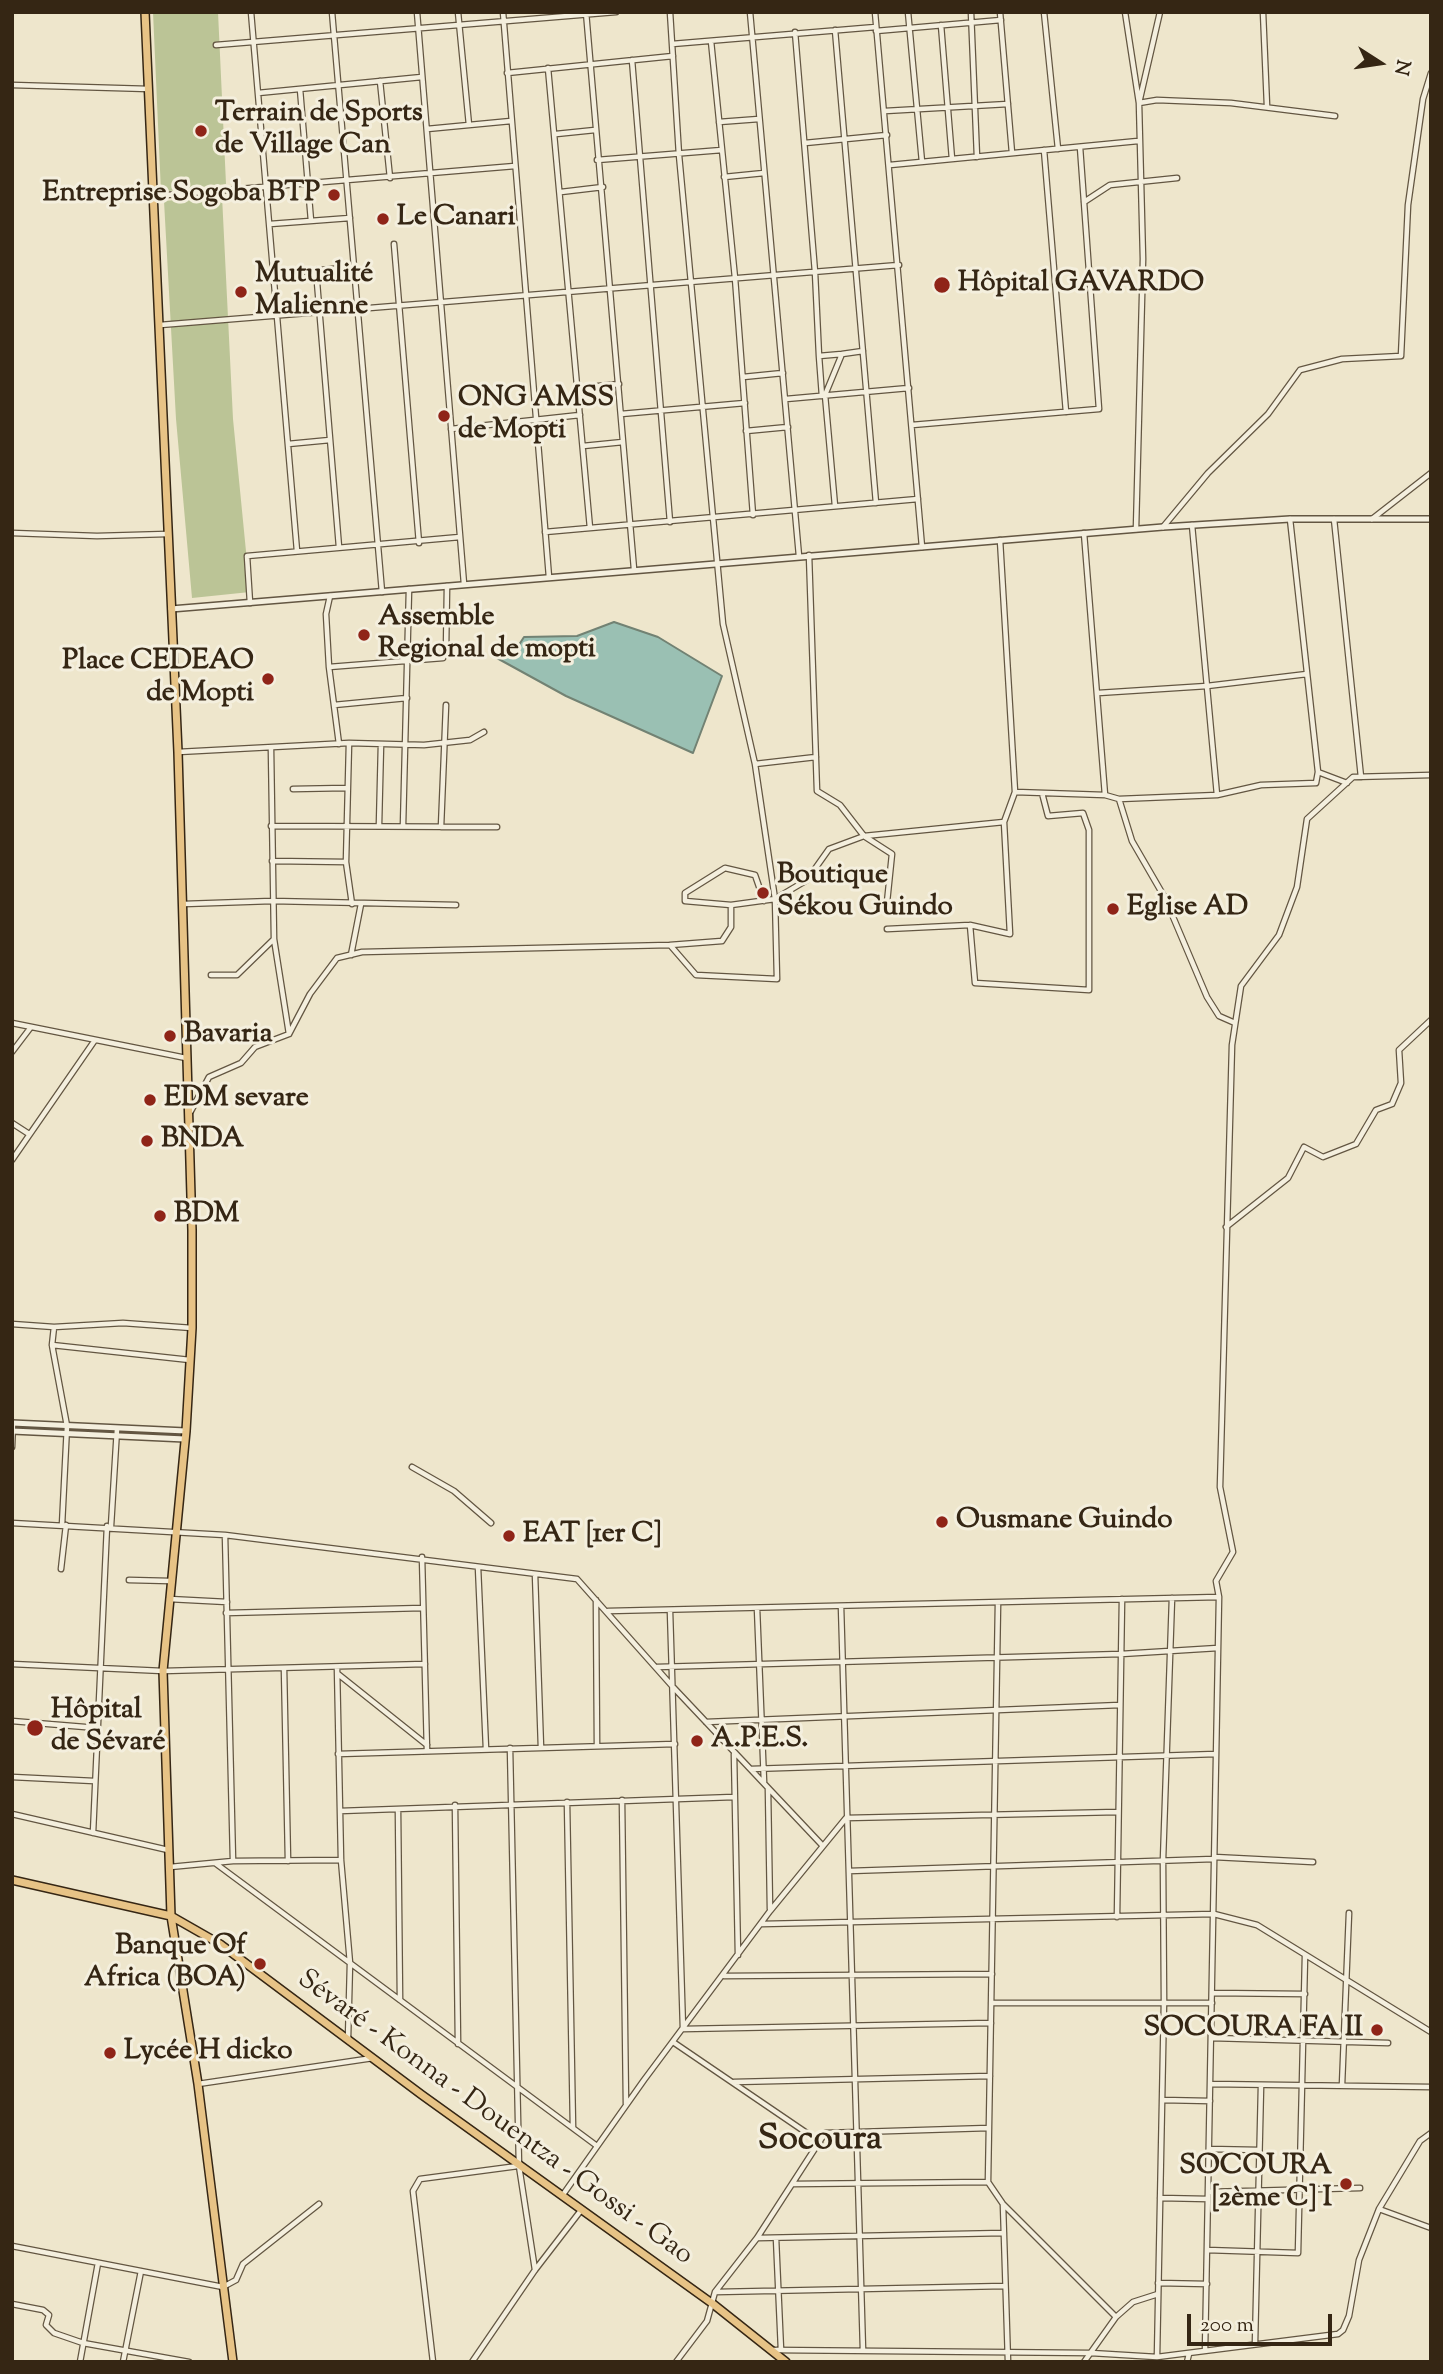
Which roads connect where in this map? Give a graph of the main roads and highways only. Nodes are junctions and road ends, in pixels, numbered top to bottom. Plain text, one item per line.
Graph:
1 (145, 12) edge
2 (12, 1880) edge
3 (171, 1916) junction
4 (233, 2362) edge
5 (786, 2362) edge

1 - 3 main road
2 - 3 main road, Sévaré - Konna - Douentza - Gossi - Gao
3 - 4 main road
3 - 5 main road, Sévaré - Konna - Douentza - Gossi - Gao

